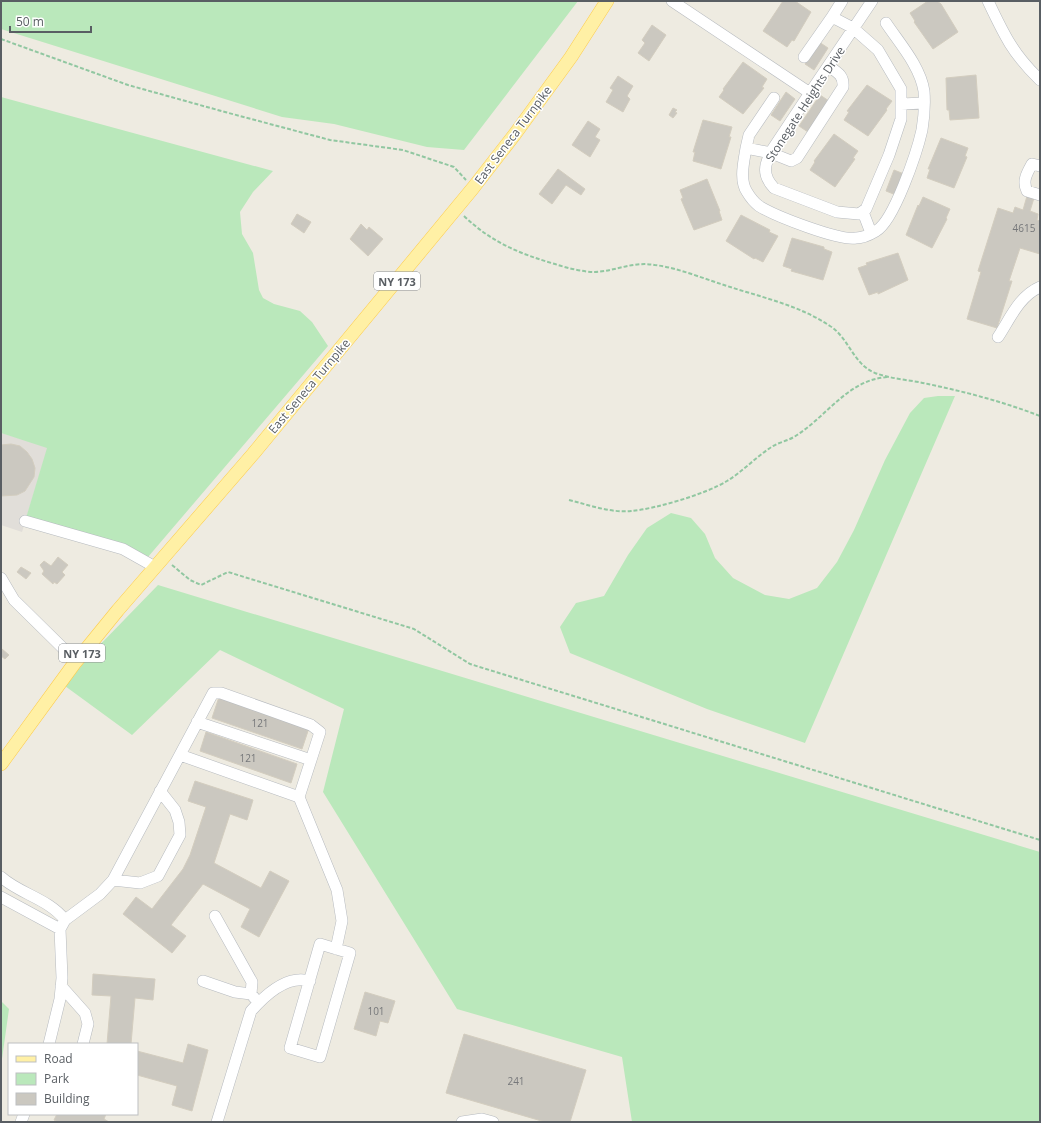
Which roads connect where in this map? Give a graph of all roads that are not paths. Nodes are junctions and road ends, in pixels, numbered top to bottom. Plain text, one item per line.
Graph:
1 (608, 1) edge
2 (672, 1) edge
3 (842, 1) edge
4 (872, 1) edge
5 (988, 1) edge
6 (832, 17) junction
7 (886, 23) dead end
8 (853, 28) junction
9 (804, 57) dead end
10 (828, 66) junction
11 (1040, 80) edge
12 (810, 93) junction
13 (774, 98) dead end
14 (924, 103) junction
15 (901, 104) junction
16 (746, 148) junction
17 (771, 153) junction
18 (1040, 166) edge
19 (1040, 195) edge
20 (863, 212) junction
21 (871, 233) junction
22 (1040, 287) edge
23 (998, 337) dead end
24 (25, 521) dead end
25 (159, 562) junction
26 (1, 578) edge
27 (76, 661) junction
28 (197, 722) junction
29 (180, 755) junction
30 (311, 760) junction
31 (1, 764) edge
32 (160, 791) junction
33 (299, 797) junction
34 (1, 877) edge
35 (113, 880) junction
36 (1, 897) edge
37 (215, 916) dead end
38 (62, 925) junction
39 (336, 949) junction
40 (204, 981) dead end
41 (310, 981) junction
42 (61, 986) junction
43 (254, 998) junction
44 (49, 1043) edge
45 (83, 1043) edge
46 (217, 1122) edge
47 (462, 1122) edge
48 (493, 1122) edge

1 - 25 main road, East Seneca Turnpike / NY 173
2 - 12 street
3 - 6 street
4 - 8 street, Stonegate Heights Drive
5 - 11 street
6 - 8 street
6 - 9 street
7 - 14 street
8 - 10 street, Stonegate Heights Drive
8 - 15 street
10 - 12 street, Stonegate Heights Drive
10 - 17 street
12 - 17 street, Stonegate Heights Drive
13 - 16 street
14 - 15 street
14 - 21 street
15 - 20 street
16 - 17 street
16 - 21 street
17 - 20 street, Stonegate Heights Drive
18 - 19 street
20 - 21 street
22 - 23 street
24 - 25 street
25 - 27 main road, East Seneca Turnpike / NY 173
26 - 27 street
27 - 31 main road, East Seneca Turnpike / NY 173
28 - 29 street
28 - 30 street
28 - 30 street
29 - 32 street
29 - 33 street
30 - 33 street
32 - 35 street
32 - 35 street
33 - 39 street
34 - 38 street
35 - 38 street
36 - 38 street
37 - 43 street
38 - 42 street
39 - 41 street
39 - 41 street
40 - 43 street
41 - 43 street
42 - 44 street
42 - 45 street
43 - 46 street
47 - 48 street

